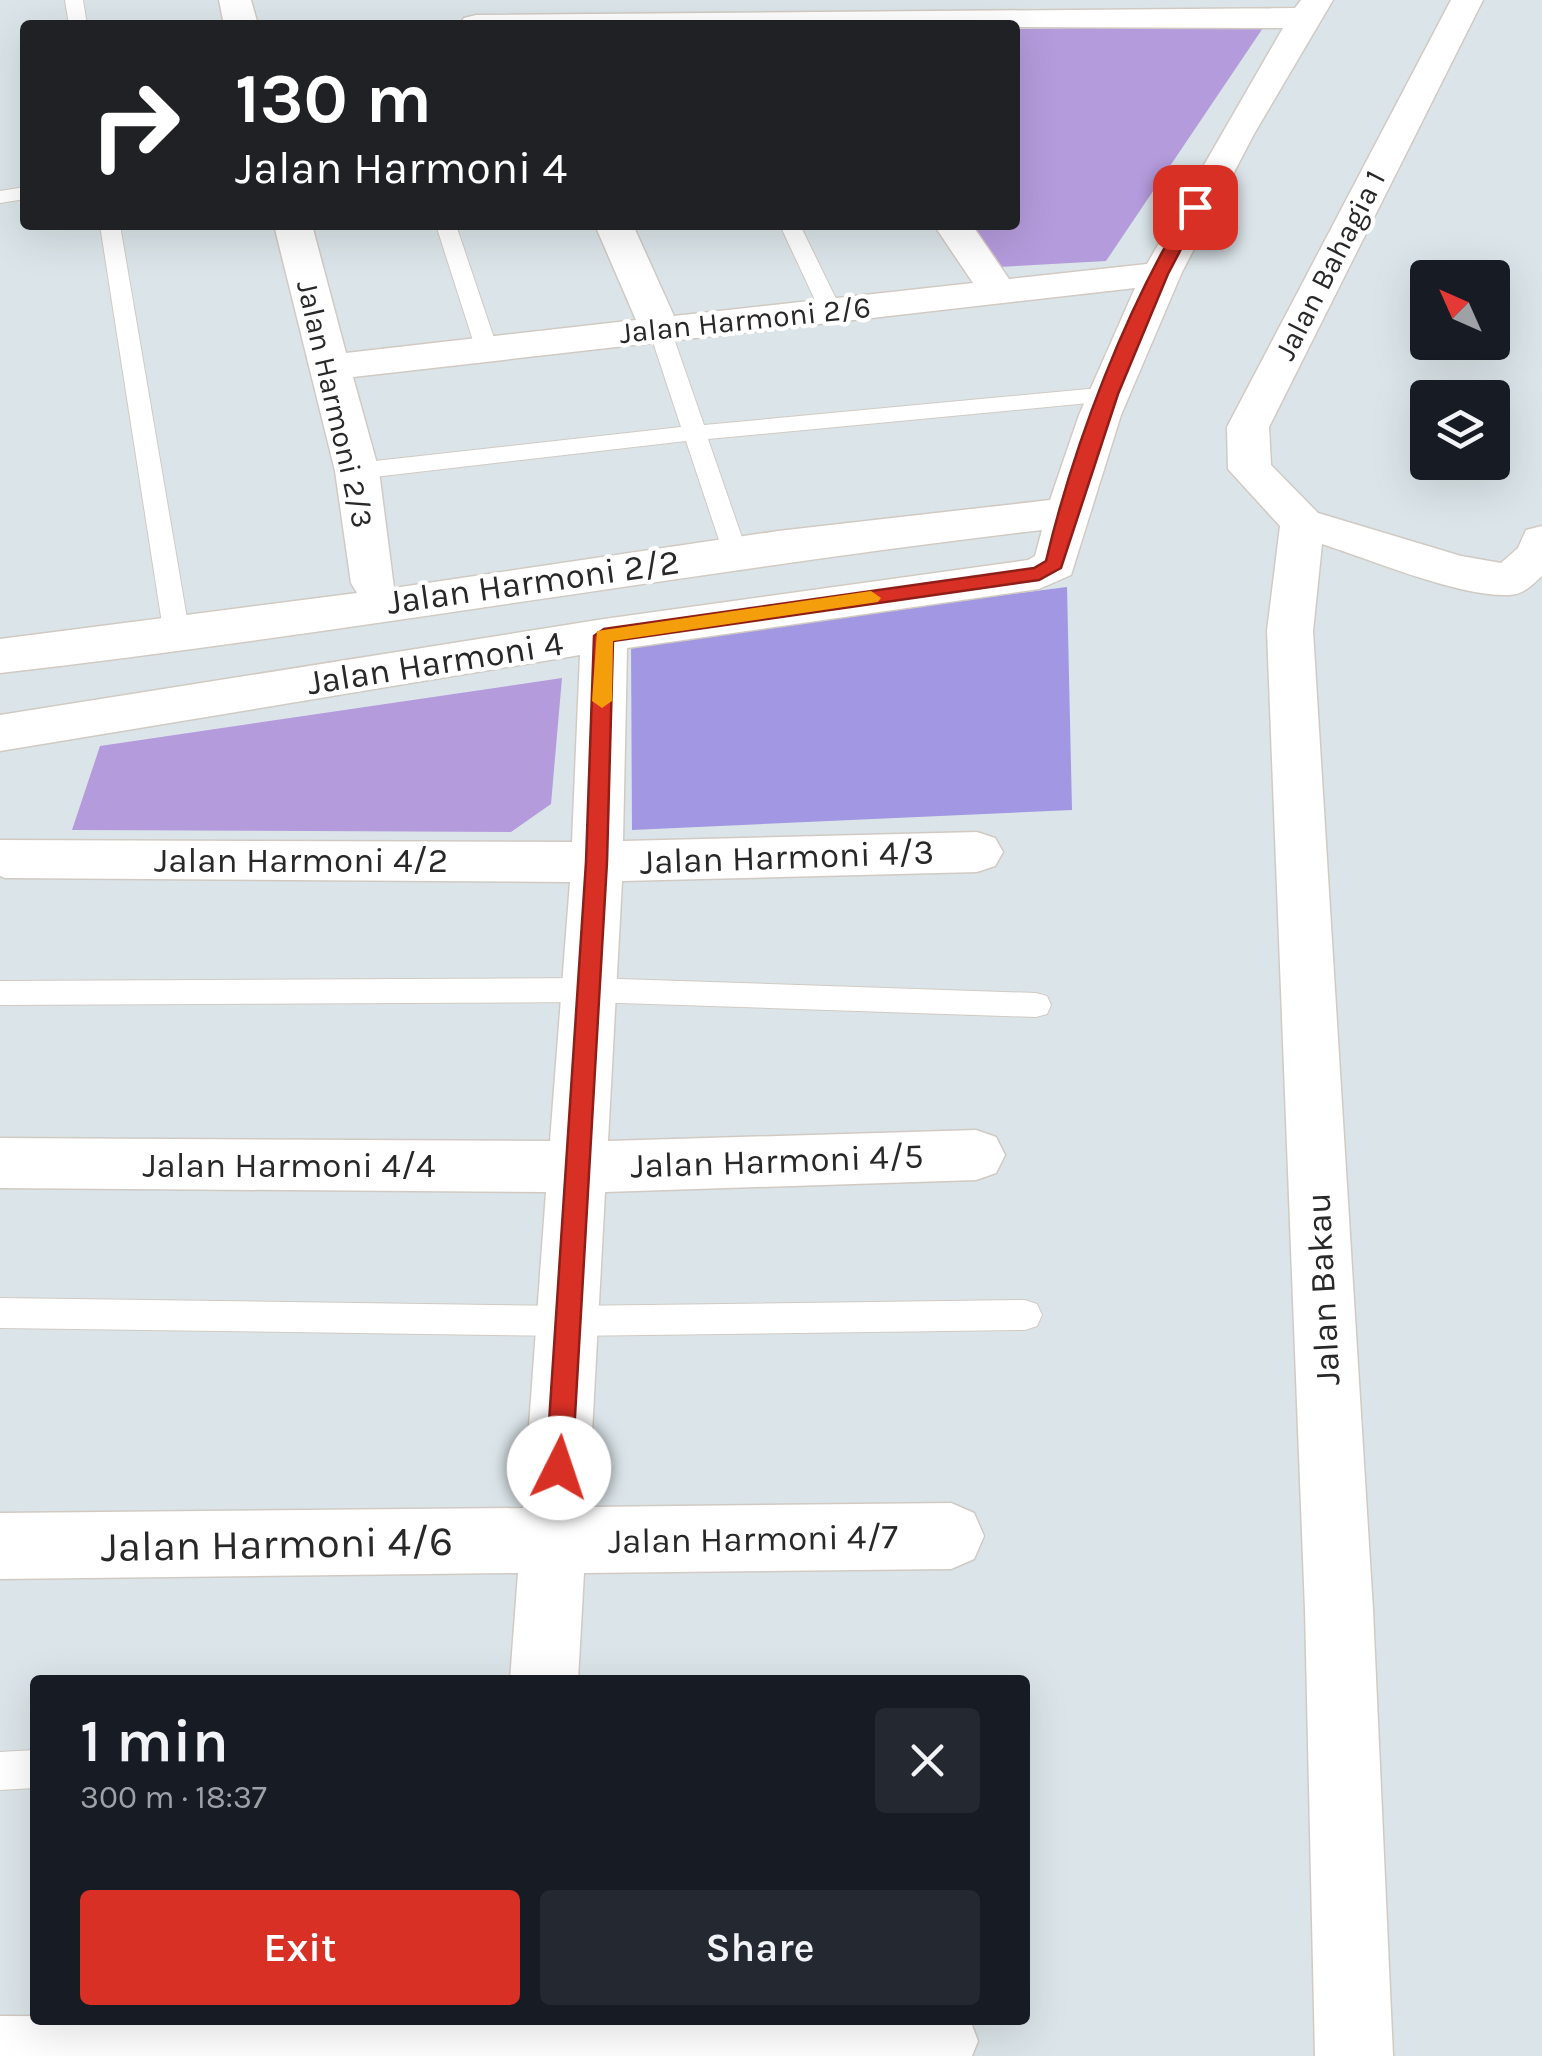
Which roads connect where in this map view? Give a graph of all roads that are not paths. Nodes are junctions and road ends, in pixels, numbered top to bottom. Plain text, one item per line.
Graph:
1 (1467, 0) edge
2 (1311, 9) edge
3 (807, 11) edge
4 (729, 20) edge
5 (111, 230) edge
6 (294, 230) edge
7 (448, 230) edge
8 (616, 230) edge
9 (792, 230) edge
10 (956, 230) edge
11 (1160, 274) junction
12 (998, 292) junction
13 (832, 310) junction
14 (660, 330) junction
15 (487, 350) junction
16 (330, 367) junction
17 (1110, 394) junction
18 (695, 433) junction
19 (356, 472) junction
20 (1066, 513) junction
21 (1302, 523) junction
22 (1542, 542) edge
23 (735, 552) junction
24 (376, 597) junction
25 (176, 636) junction
26 (604, 636) junction
27 (0, 656) edge
28 (388, 670) junction
29 (0, 732) edge
30 (977, 852) dead end
31 (5, 858) dead end
32 (597, 862) junction
33 (588, 990) junction
34 (0, 994) edge
35 (1036, 1004) dead end
36 (976, 1155) dead end
37 (0, 1163) edge
38 (578, 1167) junction
39 (0, 1313) edge
40 (1024, 1315) dead end
41 (568, 1321) junction
42 (951, 1536) dead end
43 (554, 1541) junction
44 (0, 1546) edge
45 (544, 1675) edge
46 (30, 1769) edge
47 (0, 1771) edge
48 (530, 2039) edge
49 (940, 2041) dead end
50 (0, 2055) edge
51 (1354, 2056) edge

1 - 21 street, Jalan Bahagia 1
2 - 3 street
2 - 11 street, Jalan Harmoni 4
3 - 4 street
5 - 25 lane
6 - 16 street, Jalan Harmoni 2/3
7 - 15 lane
8 - 14 street
9 - 13 lane
10 - 12 street
11 - 12 street, Jalan Harmoni 2/6
11 - 17 street, Jalan Harmoni 4
12 - 13 street, Jalan Harmoni 2/6
13 - 14 street, Jalan Harmoni 2/6
14 - 15 street, Jalan Harmoni 2/6
14 - 18 lane
15 - 16 street, Jalan Harmoni 2/6
16 - 19 street, Jalan Harmoni 2/3
17 - 18 lane
17 - 20 street, Jalan Harmoni 4
18 - 19 lane
18 - 23 lane
19 - 24 street, Jalan Harmoni 2/3
20 - 23 street, Jalan Harmoni 2/2
20 - 26 street, Jalan Harmoni 4
21 - 22 street
21 - 51 street, Jalan Bakau
23 - 24 street, Jalan Harmoni 2/2
24 - 25 street, Jalan Harmoni 2/2
24 - 28 street, Jalan Harmoni 2/3
25 - 27 street, Jalan Harmoni 2/2
26 - 28 street, Jalan Harmoni 4
26 - 32 street
28 - 29 street, Jalan Harmoni 4
30 - 32 street, Jalan Harmoni 4/3
31 - 32 street, Jalan Harmoni 4/2
32 - 33 street
33 - 34 lane
33 - 35 lane
33 - 38 street
36 - 38 street, Jalan Harmoni 4/5
37 - 38 street, Jalan Harmoni 4/4
38 - 41 street
39 - 41 lane
40 - 41 lane
41 - 43 street
42 - 43 street, Jalan Harmoni 4/7
43 - 44 street, Jalan Harmoni 4/6
43 - 45 street
46 - 47 lane
48 - 49 street
48 - 50 street

